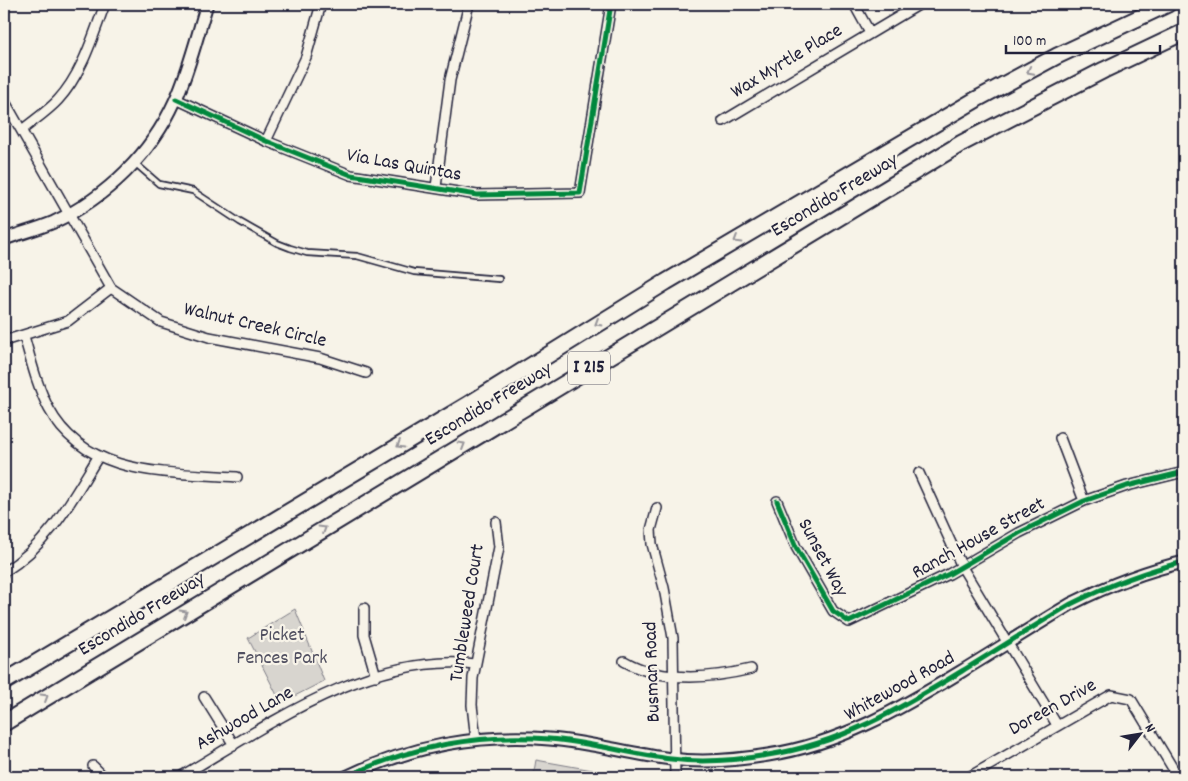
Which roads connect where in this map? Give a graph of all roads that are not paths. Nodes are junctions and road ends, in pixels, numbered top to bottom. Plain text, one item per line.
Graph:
1 (105, 4) edge
2 (207, 4) edge
3 (321, 4) edge
4 (469, 4) edge
5 (610, 4) edge
6 (854, 4) edge
7 (920, 4) edge
8 (1168, 4) edge
9 (1184, 32) edge
10 (870, 33) junction
11 (4, 100) edge
12 (176, 100) junction
13 (723, 121) dead end
14 (22, 130) junction
15 (266, 141) junction
16 (135, 163) junction
17 (436, 187) junction
18 (70, 213) junction
19 (4, 239) edge
20 (499, 279) dead end
21 (111, 288) junction
22 (24, 336) junction
23 (4, 341) edge
24 (366, 373) dead end
25 (1060, 438) dead end
26 (98, 457) junction
27 (1184, 472) edge
28 (920, 473) dead end
29 (238, 477) dead end
30 (1084, 500) junction
31 (777, 501) dead end
32 (657, 508) dead end
33 (496, 522) dead end
34 (1184, 562) edge
35 (962, 567) junction
36 (4, 572) edge
37 (364, 608) dead end
38 (849, 622) joint
39 (1008, 643) junction
40 (624, 661) dead end
41 (475, 664) junction
42 (751, 669) dead end
43 (376, 676) junction
44 (673, 677) junction
45 (4, 682) edge
46 (204, 696) dead end
47 (4, 723) edge
48 (1057, 726) junction
49 (476, 740) junction
50 (234, 745) junction
51 (674, 759) junction
52 (94, 766) dead end
53 (104, 777) edge
54 (180, 777) edge
55 (346, 777) edge
56 (675, 777) edge
57 (969, 777) edge
58 (1178, 777) edge

1 - 14 street
2 - 12 main road
3 - 15 street
4 - 17 street
5 - 17 street, Via Las Quintas
6 - 10 street
7 - 10 street, Wax Myrtle Place
8 -> 45 highway, Escondido Freeway / I 215
47 -> 9 highway, Escondido Freeway / I 215
10 - 13 street, Wax Myrtle Place
11 - 14 street, Walnut Creek Circle
12 - 15 street, Via Las Quintas
12 - 16 main road
14 - 18 street, Walnut Creek Circle
15 - 17 street, Via Las Quintas
16 - 18 main road
16 - 20 lane
18 - 19 main road
18 - 21 street, Walnut Creek Circle
21 - 22 street
21 - 24 street, Walnut Creek Circle
22 - 23 street
22 - 26 street
25 - 30 street
26 - 29 street
26 - 36 street
27 - 30 street, Ranch House Street
28 - 35 street
30 - 35 street, Ranch House Street
31 - 38 street, Sunset Way
32 - 44 street, Busman Road
33 - 41 street, Tumbleweed Court
34 - 39 main road, Whitewood Road
35 - 38 street, Ranch House Street
35 - 39 street
37 - 43 street
39 - 48 street
39 - 51 main road, Whitewood Road
40 - 44 street
41 - 43 street, Ashwood Lane
41 - 49 street, Tumbleweed Court
42 - 44 street
43 - 50 street, Ashwood Lane
44 - 51 street, Busman Road
46 - 50 street
48 - 57 street, Doreen Drive
48 - 58 street, Doreen Drive
49 - 51 main road, Whitewood Road
49 - 55 main road, Whitewood Road
50 - 54 street, Ashwood Lane
51 - 56 street, Busman Road
52 - 53 street

